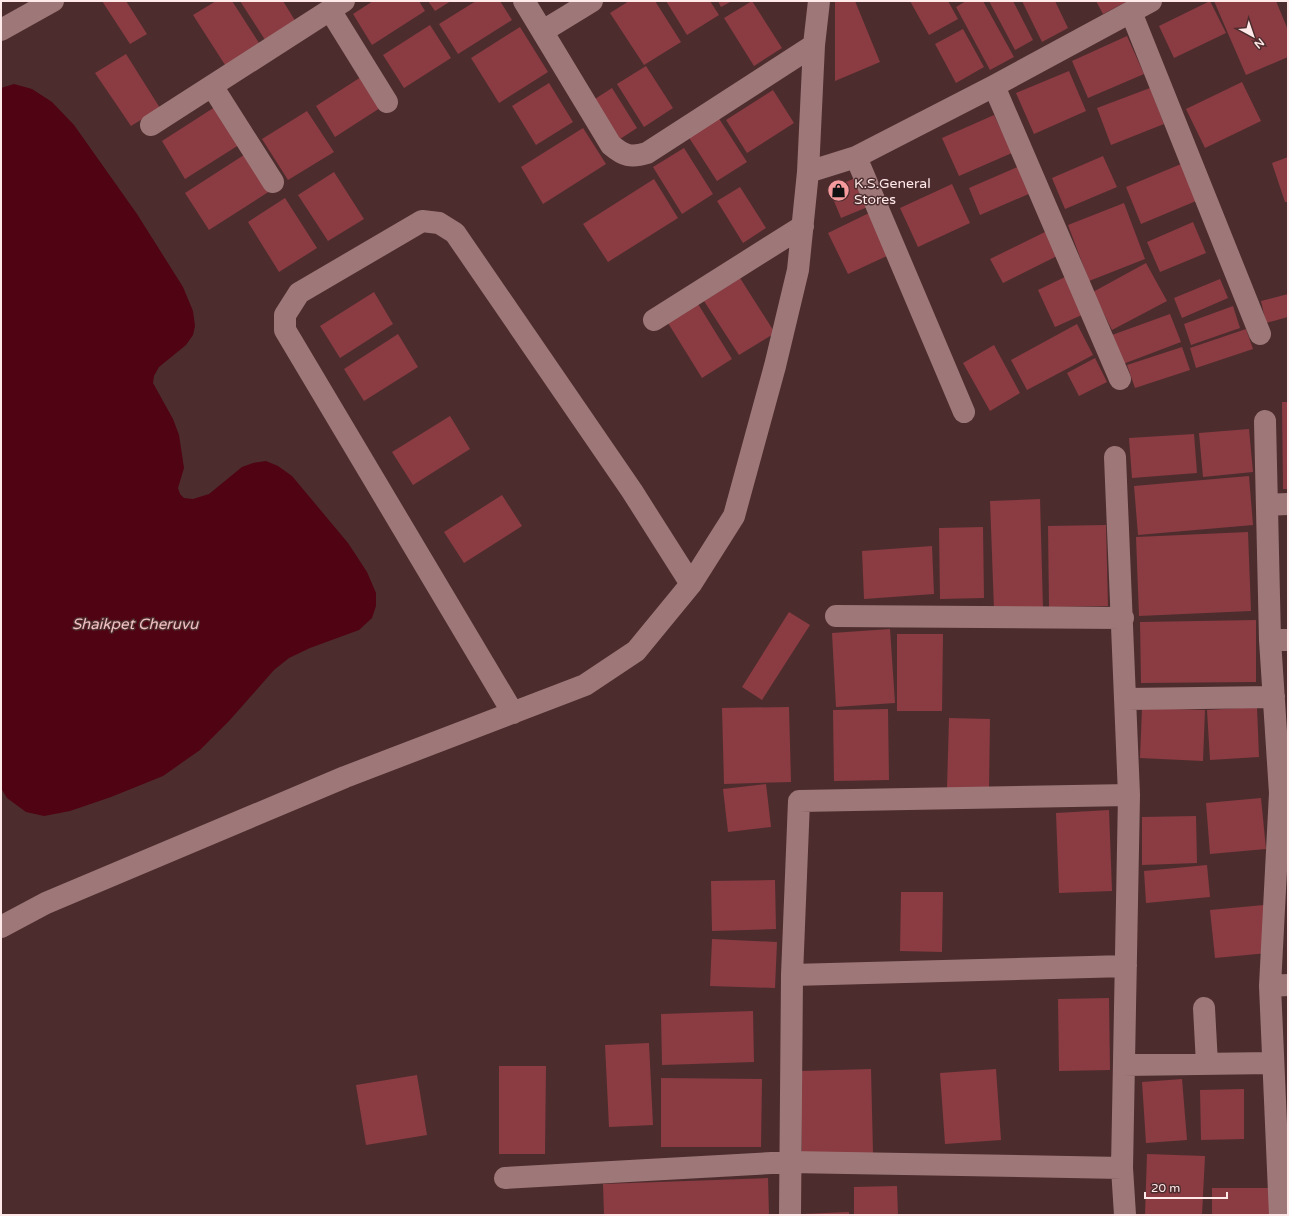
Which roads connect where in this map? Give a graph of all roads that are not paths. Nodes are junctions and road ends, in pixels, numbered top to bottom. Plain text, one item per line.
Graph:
1 (53, 1) edge
2 (524, 1) edge
3 (592, 1) edge
4 (819, 1) edge
5 (1151, 1) edge
6 (337, 6) edge
7 (1131, 12) junction
8 (1, 30) edge
9 (542, 31) junction
10 (814, 45) junction
11 (212, 86) junction
12 (994, 86) junction
13 (387, 102) dead end
14 (151, 125) dead end
15 (856, 157) junction
16 (808, 172) junction
17 (273, 182) dead end
18 (803, 226) junction
19 (654, 320) dead end
20 (1260, 334) dead end
21 (1120, 379) dead end
22 (964, 412) dead end
23 (1264, 421) dead end
24 (1115, 457) dead end
25 (1277, 504) edge
26 (691, 584) junction
27 (836, 616) dead end
28 (1123, 618) junction
29 (1279, 640) edge
30 (1274, 697) junction
31 (1127, 699) junction
32 (513, 713) junction
33 (1284, 792) edge
34 (1130, 795) junction
35 (1, 927) edge
36 (1126, 966) junction
37 (792, 975) junction
38 (1279, 985) edge
39 (1204, 1008) dead end
40 (1273, 1062) junction
41 (1207, 1064) junction
42 (1124, 1065) junction
43 (790, 1162) junction
44 (1122, 1168) junction
45 (1283, 1173) edge
46 (505, 1178) dead end
47 (790, 1215) edge
48 (1124, 1215) edge
49 (1280, 1215) edge

1 - 8 street
2 - 9 street
3 - 9 street
4 - 10 street
5 - 7 street
6 - 11 street
6 - 13 street
7 - 12 street
7 - 20 street
9 - 10 street
10 - 16 street
11 - 14 street
11 - 17 street
12 - 15 street
12 - 21 street
15 - 16 street
15 - 22 street
16 - 18 street
18 - 19 street
18 - 26 street
23 - 25 street
24 - 28 street
25 - 29 street
26 - 32 street
26 - 32 street
27 - 28 street
28 - 31 street
29 - 30 street
30 - 31 street
30 - 33 street
31 - 34 street
32 - 35 street
33 - 38 street
34 - 36 street
34 - 37 street
36 - 37 street
36 - 42 street
37 - 43 street
38 - 40 street
39 - 41 street
40 - 41 street
40 - 45 street
41 - 42 street
42 - 44 street
43 - 44 street
43 - 46 street
43 - 47 street
44 - 48 street
45 - 49 street

